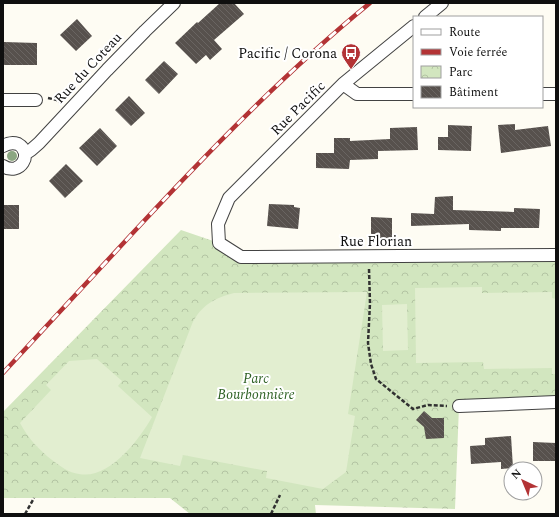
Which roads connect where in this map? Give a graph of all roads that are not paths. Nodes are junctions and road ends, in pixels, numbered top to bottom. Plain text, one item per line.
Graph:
1 (174, 3) edge
2 (442, 3) edge
3 (426, 16) edge
4 (413, 27) edge
5 (343, 84) junction
6 (413, 94) edge
7 (543, 94) edge
8 (556, 94) edge
9 (41, 99) road end
10 (3, 100) edge
11 (3, 146) edge
12 (24, 154) junction
13 (3, 166) edge
14 (218, 224) joint
15 (556, 255) edge
16 (556, 402) edge
17 (459, 406) road end

1 - 12 street, Rue du Coteau
2 - 3 street
4 - 5 street, Rue Pacific
5 - 6 street
5 - 14 street, Rue Pacific
7 - 8 street
9 - 10 street, Rue du Coteau
11 - 12 street
12 - 13 street, Rue du Coteau
14 - 15 street, Rue Florian
16 - 17 street

